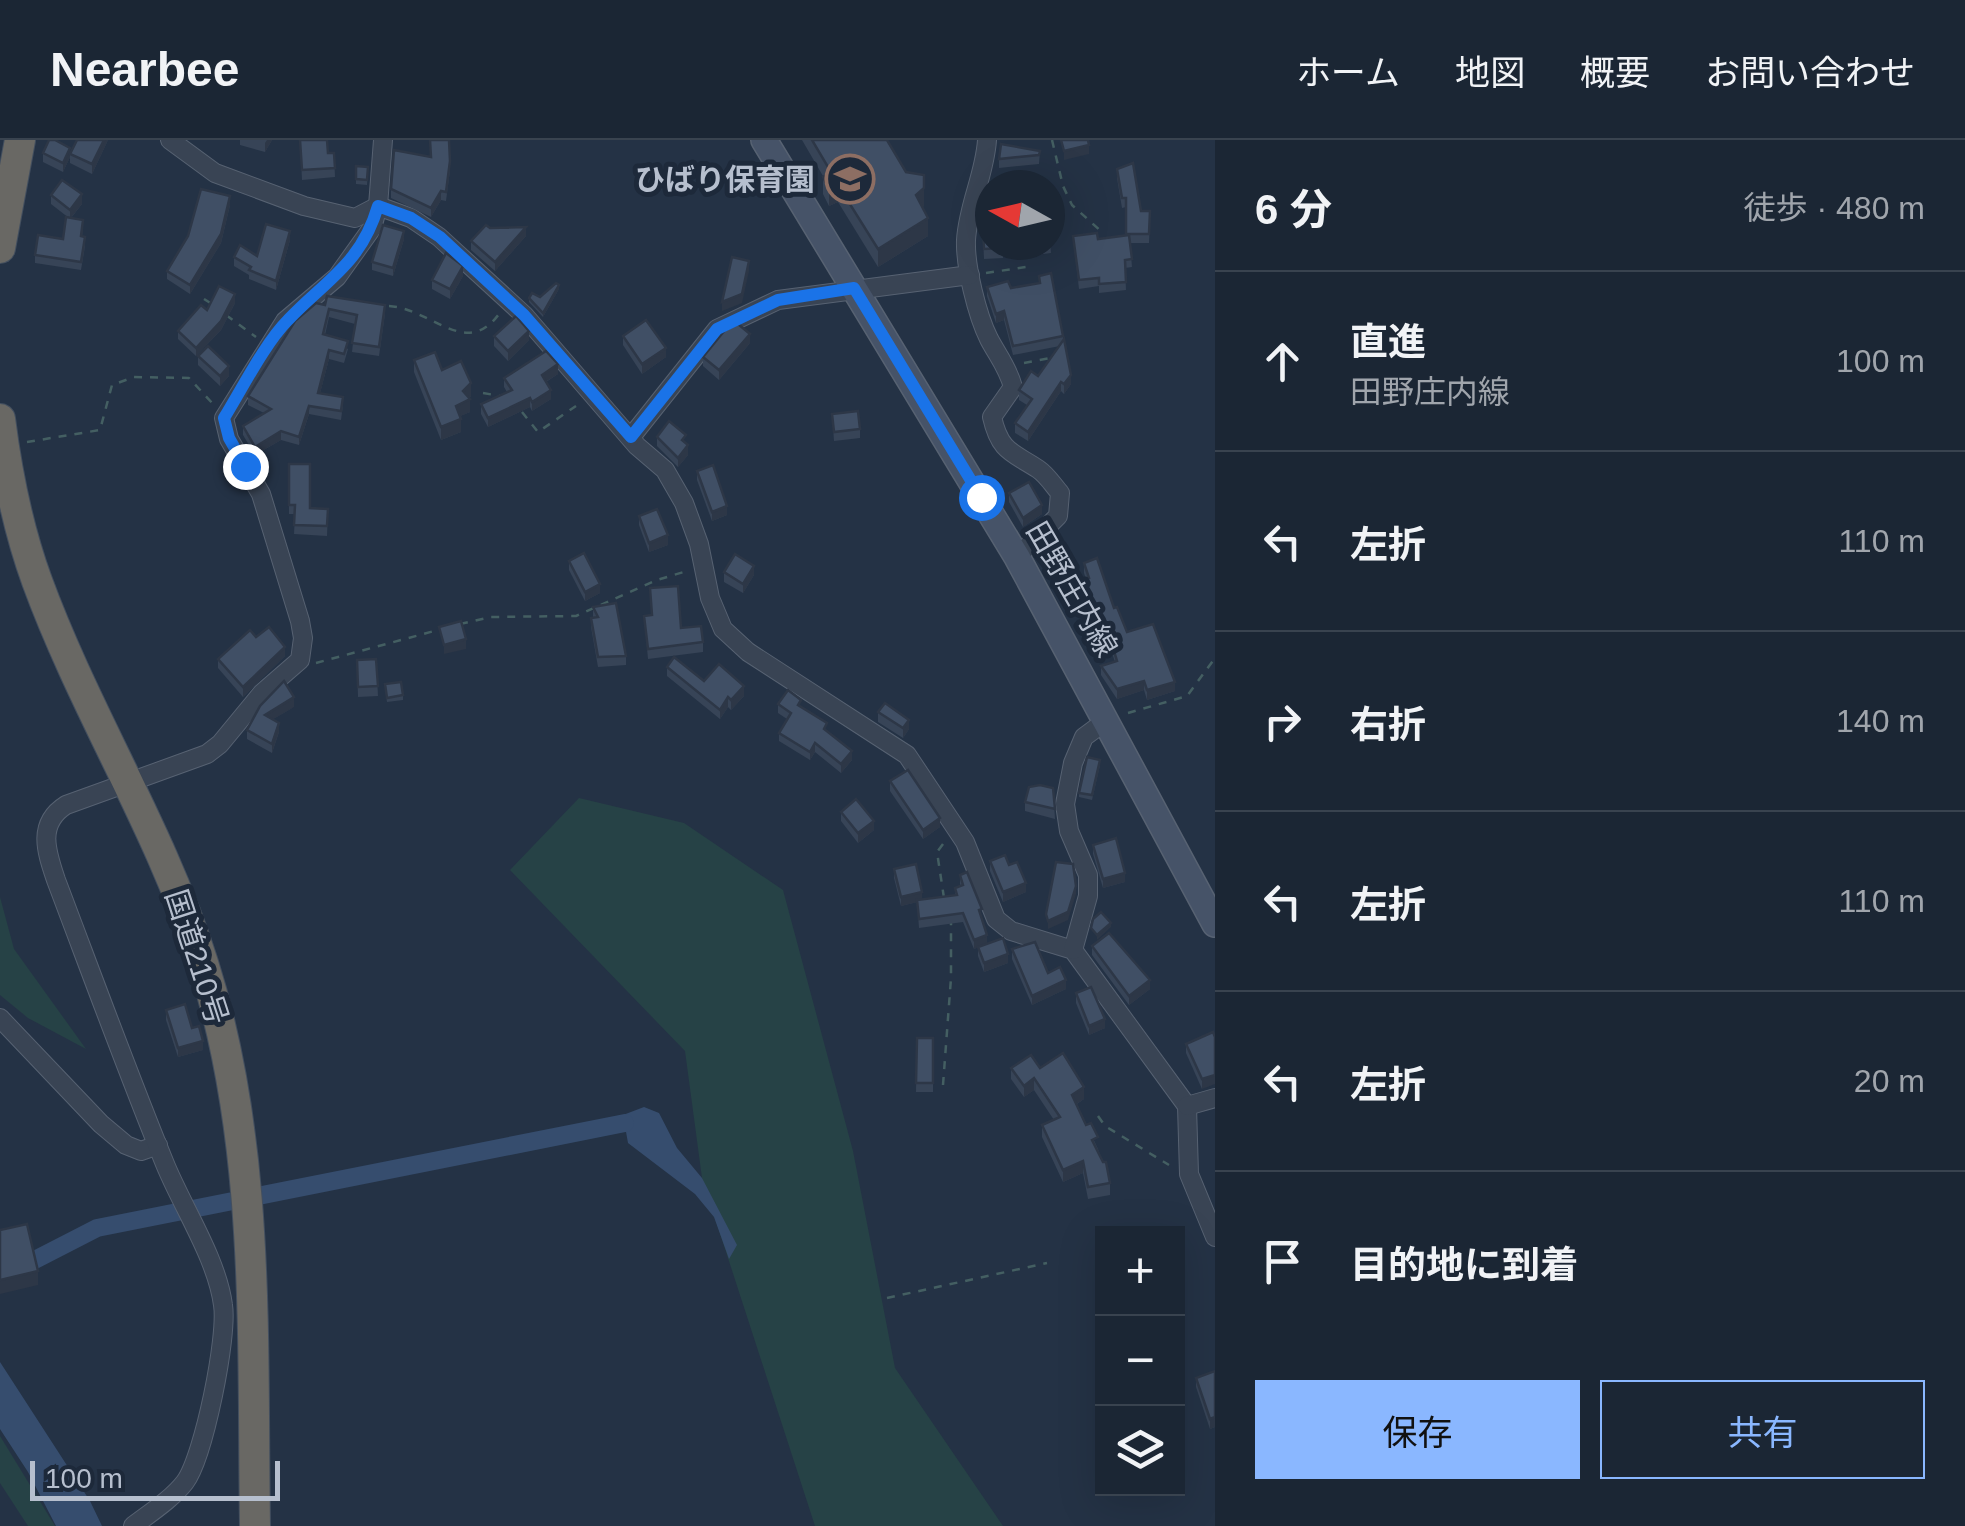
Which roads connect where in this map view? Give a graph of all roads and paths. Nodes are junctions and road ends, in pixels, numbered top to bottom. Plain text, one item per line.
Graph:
1 (20, 140) edge
2 (170, 140) edge
3 (382, 140) edge
4 (764, 140) edge
5 (987, 140) edge
6 (1052, 140) edge
7 (378, 206) junction
8 (1103, 233) dead end
9 (0, 248) edge
10 (1026, 267) dead end
11 (970, 276) junction
12 (854, 288) junction
13 (204, 299) dead end
14 (509, 301) junction
15 (390, 306) dead end
16 (269, 347) junction
17 (1055, 357) edge
18 (1008, 367) junction
19 (483, 393) dead end
20 (594, 394) junction
21 (509, 398) edge
22 (516, 405) edge
23 (224, 418) junction
24 (2, 432) edge
25 (631, 437) junction
26 (1017, 556) junction
27 (702, 567) junction
28 (458, 625) edge
29 (440, 629) edge
30 (1215, 658) edge
31 (300, 660) junction
32 (1108, 720) junction
33 (128, 783) junction
34 (955, 826) junction
35 (1215, 924) edge
36 (1073, 950) junction
37 (0, 1018) edge
38 (943, 1085) dead end
39 (1215, 1098) edge
40 (1187, 1106) junction
41 (1098, 1116) dead end
42 (158, 1145) junction
43 (1189, 1174) junction
44 (1215, 1237) edge
45 (1047, 1264) dead end
46 (887, 1298) dead end
47 (140, 1521) edge
48 (255, 1526) edge

1 - 9 highway
2 - 7 street
3 - 7 street
4 - 12 main road, 田野庄内線
5 - 11 street
6 - 8 path
7 - 14 street
7 - 16 street
10 - 11 path
11 - 12 street
11 - 18 street
12 - 25 street
12 - 26 main road, 田野庄内線
13 - 16 path
14 - 15 path
14 - 20 street
16 - 23 street
17 - 18 path
18 - 26 street
19 - 21 path
20 - 22 path
20 - 25 street
23 - 24 path
23 - 31 street
24 - 33 highway, 国道210号
25 - 27 street
26 - 32 main road, 田野庄内線
27 - 28 path
27 - 34 street
29 - 31 path
30 - 32 path
31 - 33 street
32 - 35 main road, 田野庄内線
32 - 36 street
33 - 42 street
33 - 48 highway, 国道210号
34 - 36 street
34 - 38 path
36 - 40 street
37 - 42 street
39 - 40 street
40 - 43 street
41 - 43 path
42 - 47 street
43 - 44 street
45 - 46 path

